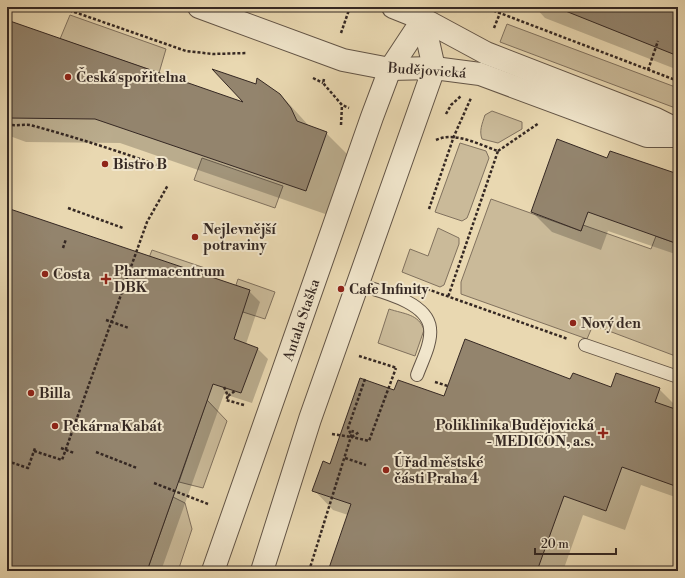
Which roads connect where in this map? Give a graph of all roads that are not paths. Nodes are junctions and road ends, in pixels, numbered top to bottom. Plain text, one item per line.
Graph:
1 (243, 7) edge
2 (393, 7) edge
3 (204, 9) edge
4 (423, 19) junction
5 (434, 68) junction
6 (390, 69) junction
7 (678, 130) edge
8 (678, 136) edge
9 (357, 284) junction
10 (585, 345) road end
11 (417, 375) dead end
12 (678, 377) edge
13 (213, 571) edge
14 (262, 571) edge

1 - 3 street
2 - 4 street, Budějovická
3 - 6 street, Budějovická
4 - 5 street
4 - 6 street, Antala Staška
4 - 7 street, Budějovická
5 - 6 street, Budějovická
5 - 8 street, Budějovická
5 - 9 street
6 - 13 street, Antala Staška
9 - 11 lane
9 - 14 street
10 - 12 lane

